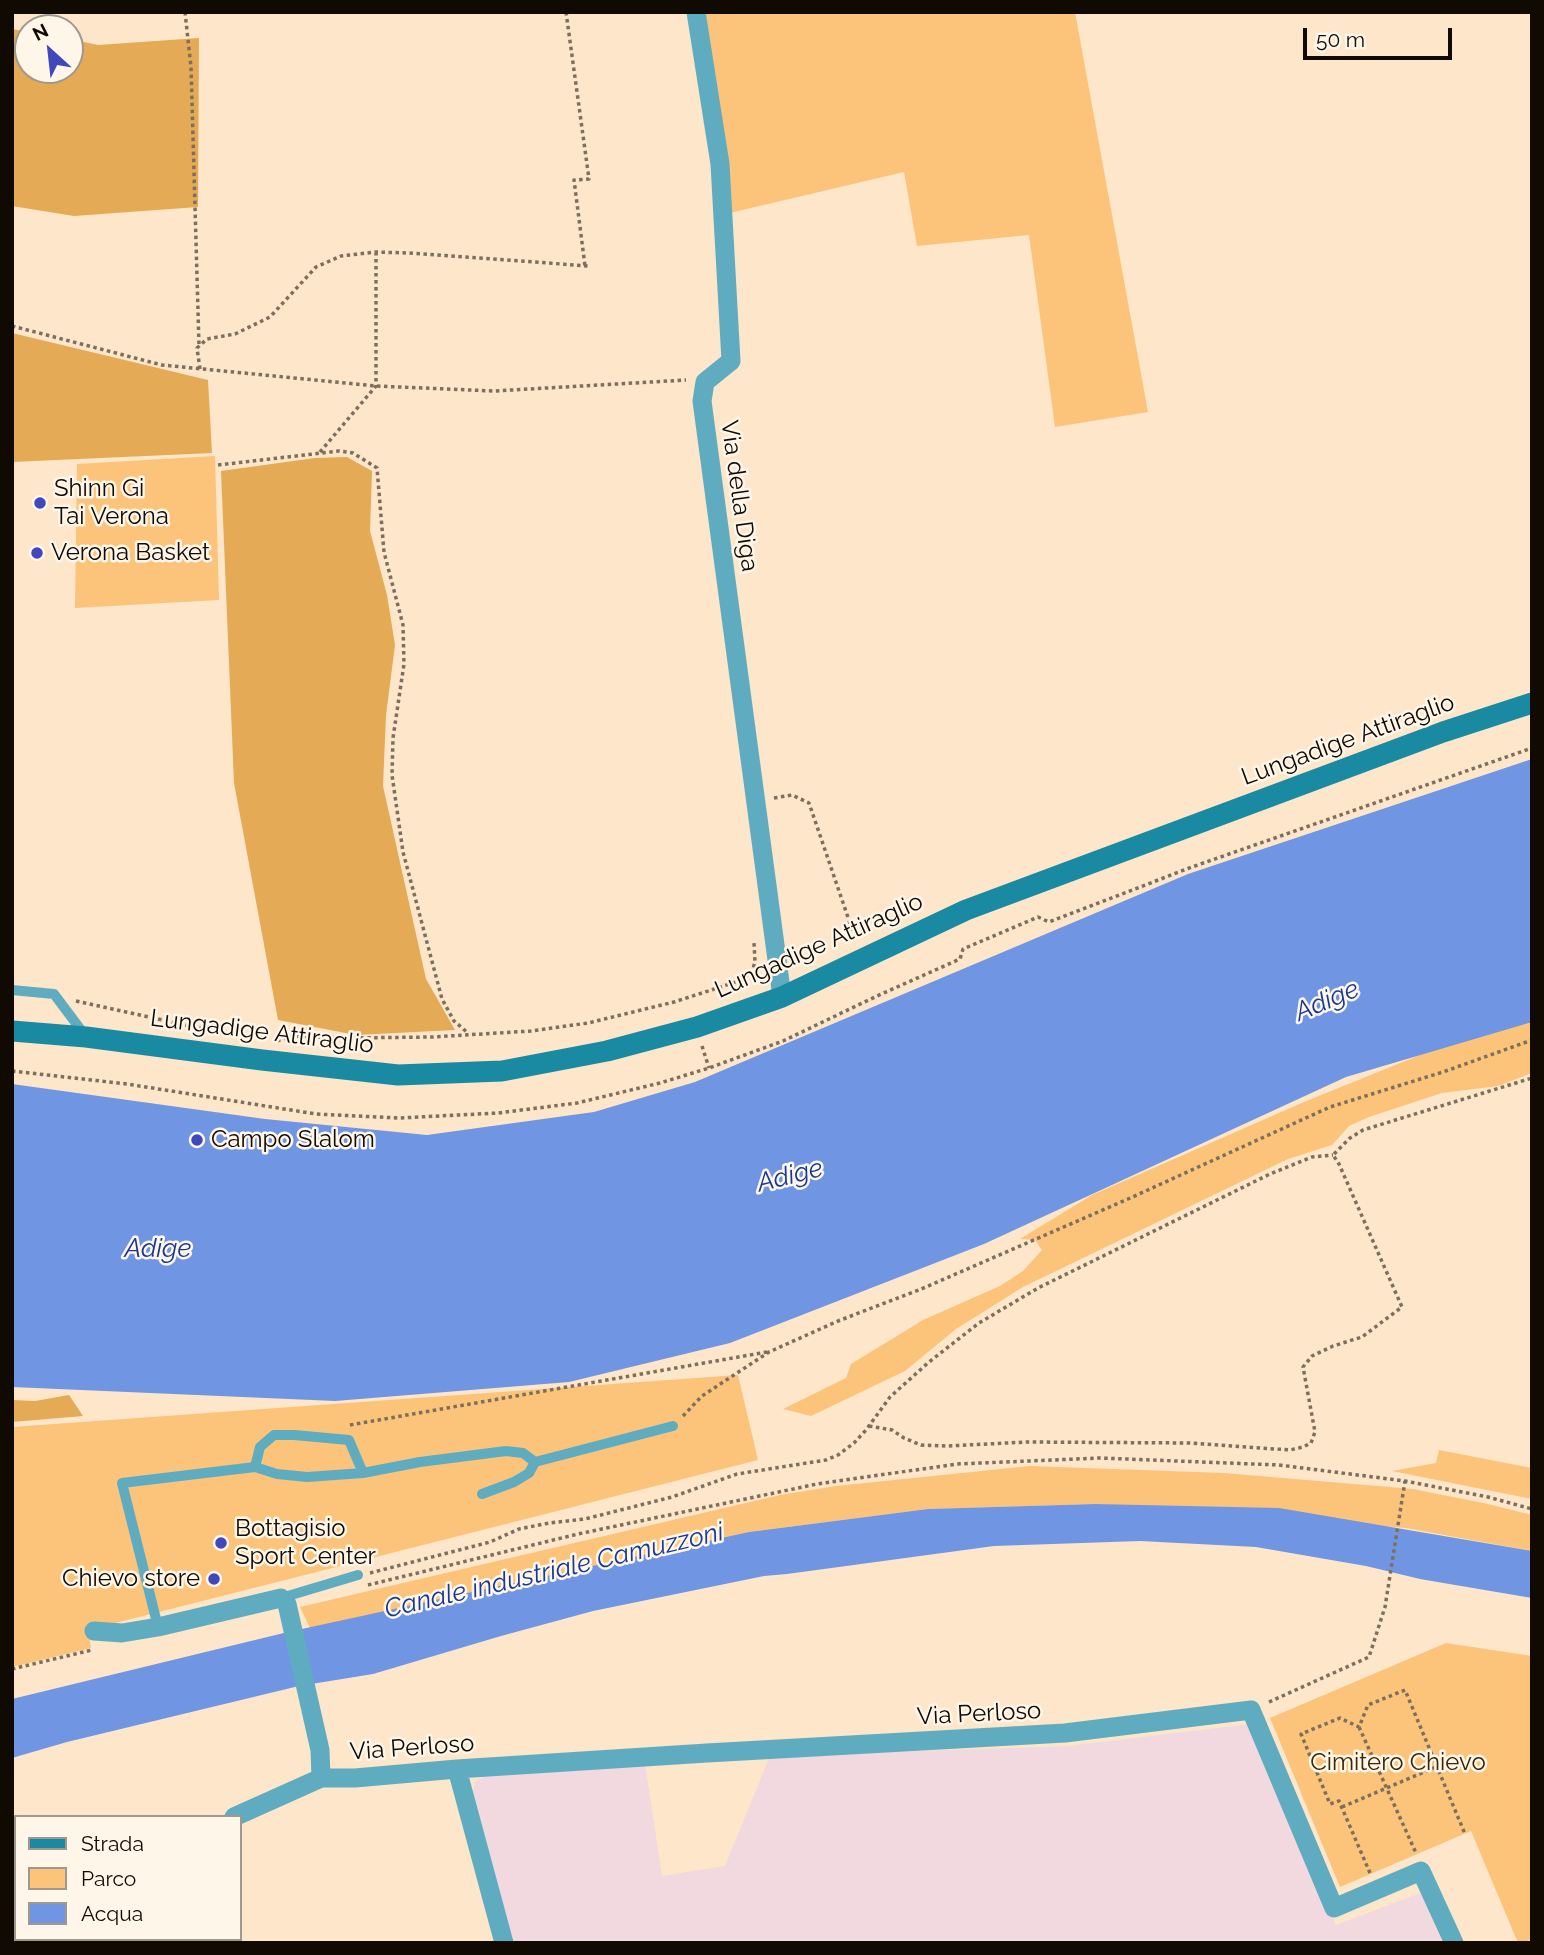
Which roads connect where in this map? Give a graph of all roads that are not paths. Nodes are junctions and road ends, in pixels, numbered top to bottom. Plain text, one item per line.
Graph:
1 (696, 12) edge
2 (1532, 703) edge
3 (12, 990) edge
4 (782, 997) junction
5 (12, 1031) edge
6 (86, 1037) junction
7 (673, 1426) road end
8 (534, 1462) junction
9 (256, 1467) junction
10 (363, 1473) junction
11 (482, 1494) dead end
12 (359, 1575) road end
13 (285, 1606) junction
14 (158, 1627) junction
15 (94, 1630) dead end
16 (457, 1769) junction
17 (321, 1778) junction
18 (238, 1815) edge
19 (12, 1936) edge
20 (14, 1943) edge
21 (504, 1943) edge
22 (1454, 1943) edge

1 - 4 street, Via della Diga
2 - 4 street, Lungadige Attiraglio
3 - 6 lane
4 - 6 street, Lungadige Attiraglio
5 - 6 street, Lungadige Attiraglio
7 - 8 lane
8 - 10 lane
8 - 11 lane
9 - 10 lane
9 - 10 lane
9 - 14 lane
12 - 13 lane
13 - 14 street
13 - 17 street, Via Perloso
14 - 15 street
16 - 17 street, Via Perloso
16 - 21 street
16 - 22 street, Via Perloso
17 - 18 street, Via Perloso
19 - 20 street

